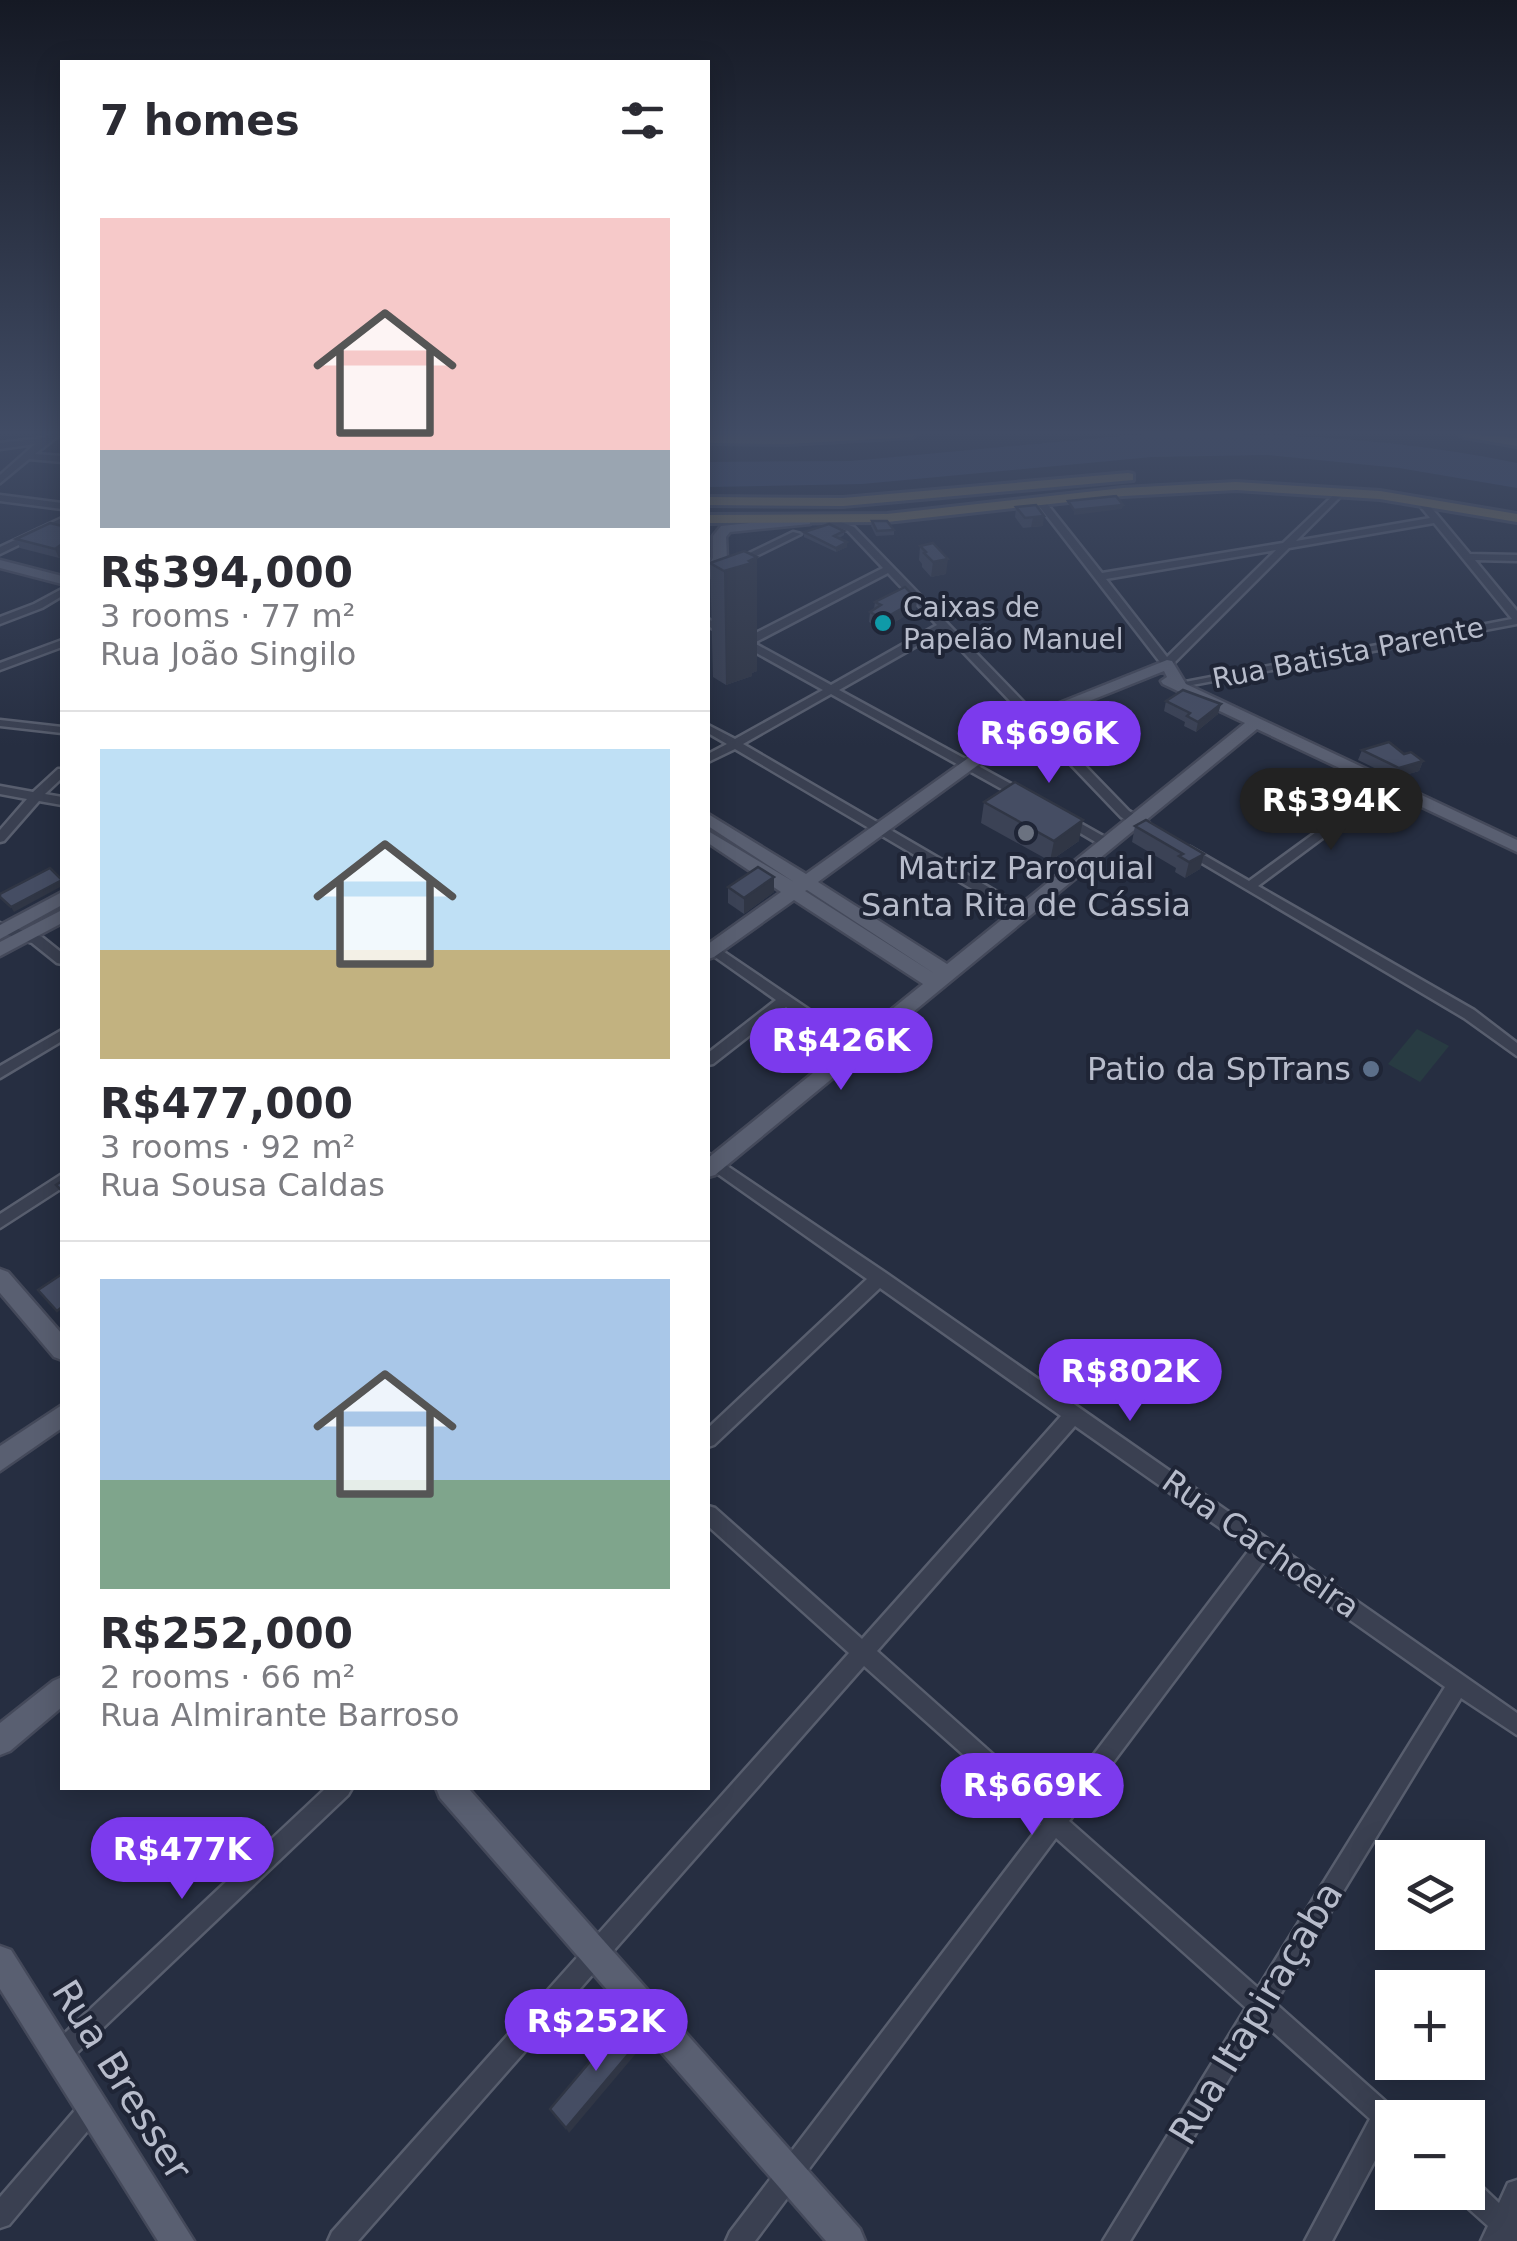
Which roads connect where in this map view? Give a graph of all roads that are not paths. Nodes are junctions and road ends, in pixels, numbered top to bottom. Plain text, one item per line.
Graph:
1 (29, 538) edge
2 (720, 538) edge
3 (782, 538) edge
4 (859, 538) edge
5 (1069, 538) edge
6 (1293, 538) edge
7 (1335, 538) edge
8 (1451, 538) edge
9 (1286, 546) junction
10 (721, 548) junction
11 (0, 552) edge
12 (746, 557) junction
13 (1467, 557) junction
14 (1517, 558) edge
15 (0, 564) edge
16 (710, 567) edge
17 (710, 567) edge
18 (60, 568) edge
19 (888, 569) junction
20 (1099, 577) junction
21 (60, 579) edge
22 (60, 593) edge
23 (1517, 619) edge
24 (0, 621) edge
25 (710, 623) edge
26 (943, 626) junction
27 (745, 644) junction
28 (60, 645) edge
29 (1167, 664) junction
30 (0, 667) edge
31 (1148, 671) junction
32 (1180, 686) junction
33 (830, 690) junction
34 (1032, 719) junction
35 (0, 723) edge
36 (1255, 723) junction
37 (710, 729) edge
38 (60, 730) edge
39 (734, 744) junction
40 (710, 758) edge
41 (969, 765) junction
42 (60, 774) edge
43 (1386, 785) junction
44 (0, 790) edge
45 (37, 794) junction
46 (60, 800) edge
47 (1034, 801) edge
48 (1050, 811) edge
49 (710, 820) edge
50 (1136, 822) junction
51 (880, 829) junction
52 (1155, 832) edge
53 (710, 837) edge
54 (0, 838) edge
55 (1170, 841) edge
56 (1108, 844) junction
57 (1517, 847) edge
58 (799, 887) junction
59 (1249, 887) junction
60 (60, 899) edge
61 (1023, 914) junction
62 (60, 917) edge
63 (2, 930) edge
64 (28, 935) junction
65 (710, 949) edge
66 (0, 950) edge
67 (710, 951) edge
68 (60, 959) edge
69 (942, 979) junction
70 (785, 1000) junction
71 (60, 1036) edge
72 (856, 1049) junction
73 (1517, 1051) edge
74 (710, 1058) edge
75 (0, 1073) edge
76 (710, 1164) edge
77 (60, 1181) edge
78 (0, 1222) edge
79 (0, 1278) edge
80 (880, 1278) junction
81 (60, 1348) edge
82 (1074, 1414) junction
83 (60, 1417) edge
84 (710, 1438) edge
85 (0, 1460) edge
86 (710, 1516) edge
87 (1264, 1546) junction
88 (862, 1652) junction
89 (1458, 1684) junction
90 (60, 1692) edge
91 (1517, 1726) edge
92 (0, 1741) edge
93 (338, 1790) edge
94 (452, 1790) edge
95 (1053, 1822) junction
96 (597, 1953) junction
97 (0, 1960) edge
98 (1260, 2007) junction
99 (58, 2055) junction
100 (1375, 2107) edge
101 (92, 2108) junction
102 (1375, 2143) edge
103 (790, 2173) junction
104 (1517, 2192) edge
105 (1484, 2210) edge
106 (0, 2216) edge
107 (1505, 2234) edge
108 (177, 2241) edge
109 (341, 2241) edge
110 (739, 2241) edge
111 (848, 2241) edge
112 (1116, 2241) edge
113 (1318, 2241) edge

1 - 11 street
2 - 10 main road
3 - 12 street
4 - 19 street
5 - 20 street
6 - 9 street
7 - 9 street
8 - 13 street
9 - 20 street
9 - 29 street
10 - 12 street
10 - 16 main road
11 - 18 main road
12 - 17 street
13 - 14 street
13 - 23 street
15 - 21 main road
19 - 26 street
19 - 27 street
20 - 29 street
22 - 24 street
23 - 32 street, Rua Batista Parente
25 - 27 street
26 - 33 street
26 - 34 street
27 - 33 street
28 - 30 street
29 - 31 main road
29 - 32 main road
31 - 32 main road
31 - 34 main road
32 - 36 main road
33 - 39 street
33 - 41 street
34 - 41 main road
34 - 50 street
35 - 38 street
36 - 43 main road
36 - 50 main road
37 - 39 street
39 - 40 street
39 - 51 street
41 - 47 street
41 - 51 main road
42 - 45 street
43 - 57 main road
43 - 59 street
44 - 45 street
45 - 46 street
45 - 54 street
48 - 56 street
49 - 58 main road
50 - 52 street
50 - 56 main road
51 - 58 main road
51 - 61 street
53 - 58 main road
55 - 59 street
56 - 61 main road
58 - 65 main road
58 - 69 main road
59 - 73 street
60 - 63 main road
61 - 69 main road
62 - 64 main road
63 - 64 street
64 - 66 main road
64 - 68 street
67 - 70 street
69 - 72 main road
70 - 72 street
70 - 74 street
71 - 75 street
72 - 76 main road
76 - 80 street, Rua Cachoeira
77 - 78 street
79 - 81 main road
80 - 82 street, Rua Cachoeira
80 - 84 street
82 - 87 street, Rua Cachoeira
82 - 88 street
83 - 85 main road
86 - 88 street
87 - 89 street, Rua Cachoeira
87 - 95 street
88 - 95 street
88 - 96 street
89 - 91 street, Rua Cachoeira
89 - 98 street, Rua Itapiraçaba
90 - 92 main road
93 - 99 street
94 - 96 main road
95 - 98 street
95 - 103 street
96 - 103 main road
96 - 109 street
97 - 99 main road, Rua Bresser
98 - 100 street
98 - 112 street, Rua Itapiraçaba
99 - 101 main road, Rua Bresser
101 - 106 street
101 - 108 main road, Rua Bresser
102 - 113 street
103 - 110 street
103 - 111 main road
104 - 107 street
105 - 107 street

